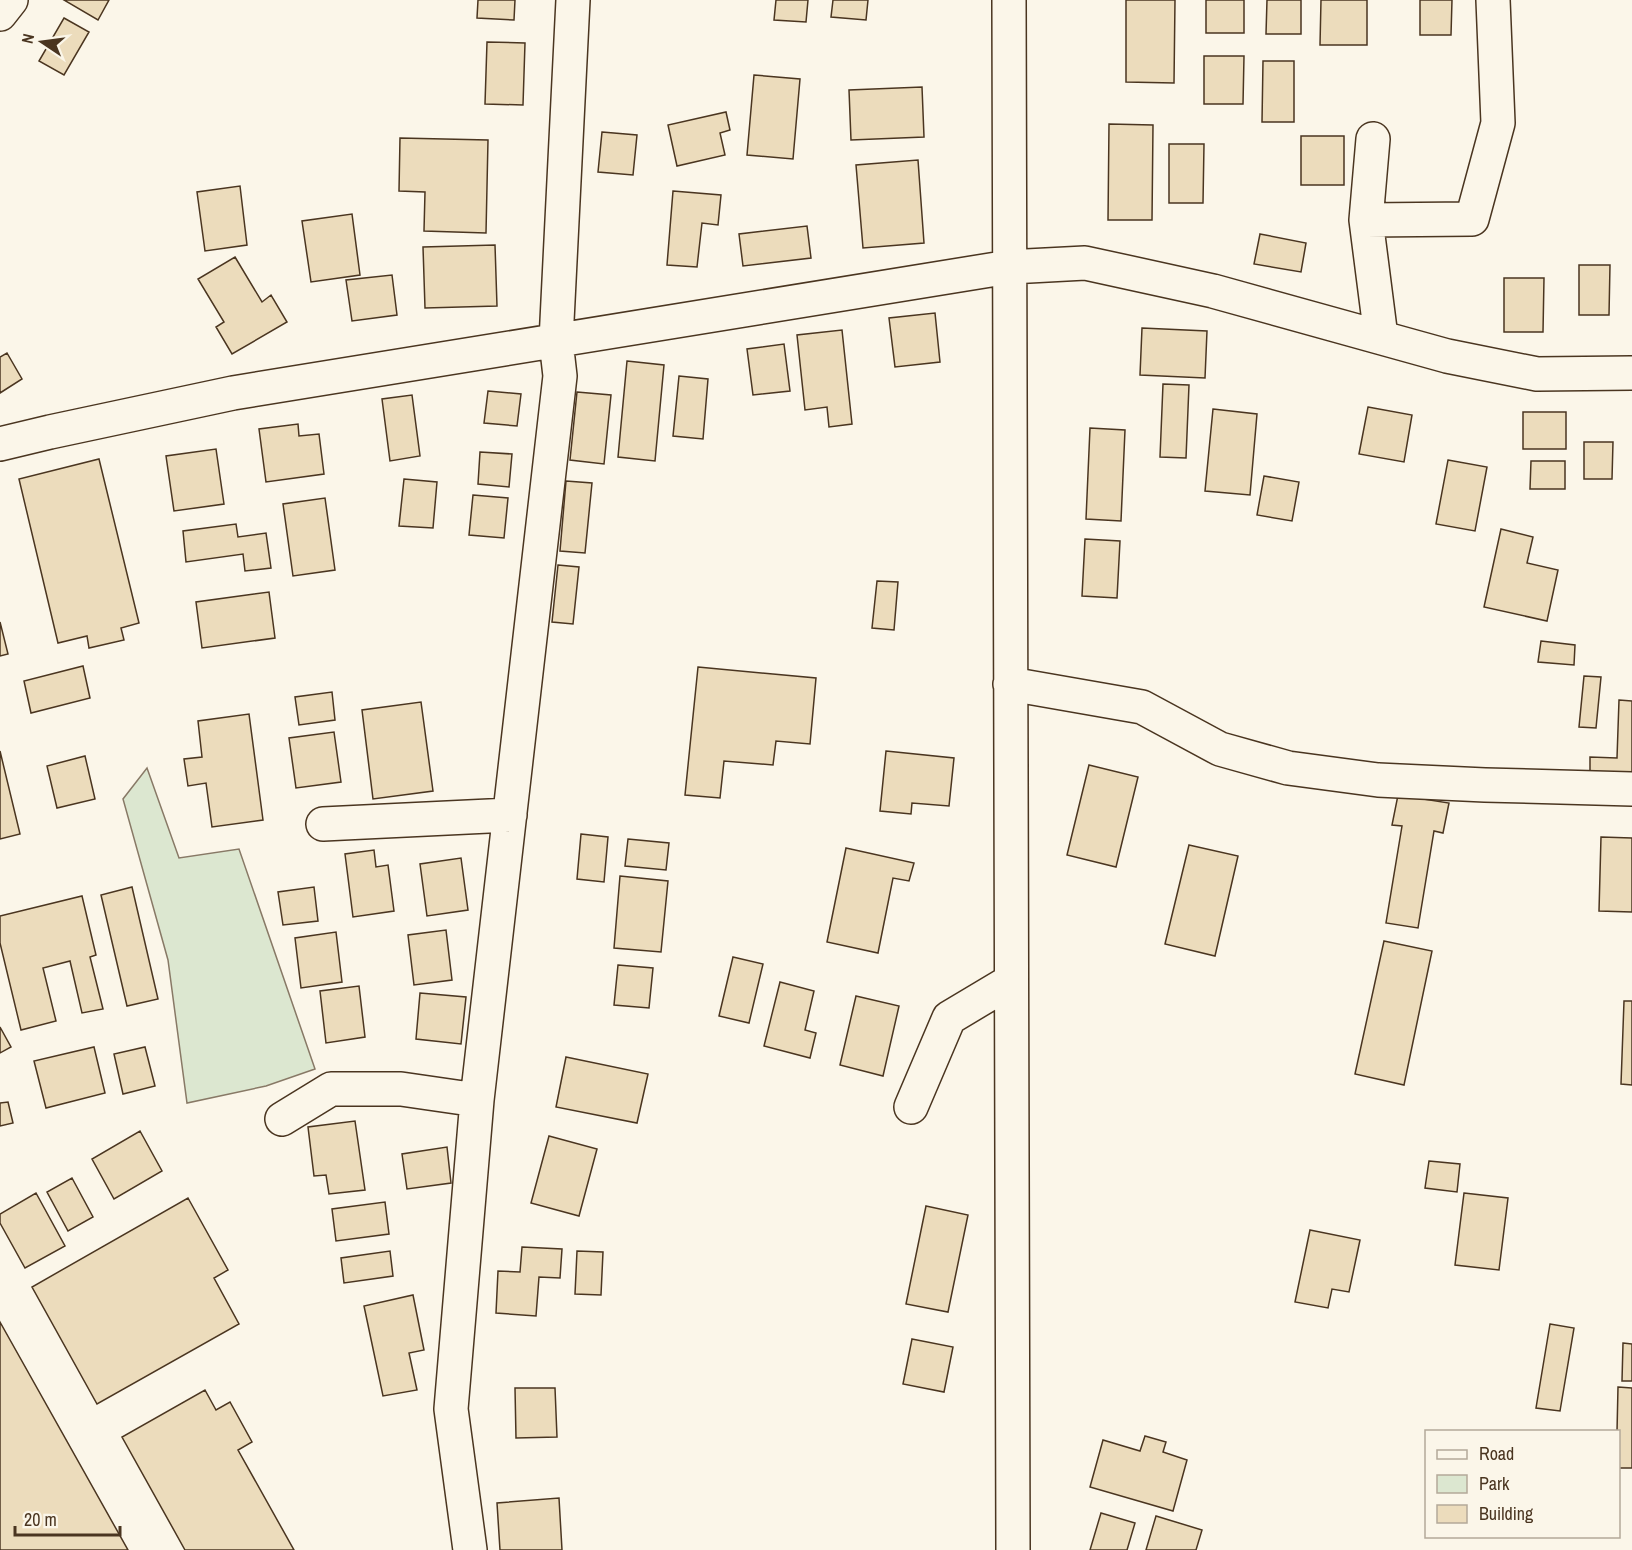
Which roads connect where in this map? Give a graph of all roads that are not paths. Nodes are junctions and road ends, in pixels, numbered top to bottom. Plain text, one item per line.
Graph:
1 (11, 0) edge
2 (573, 0) edge
3 (1008, 0) edge
4 (1493, 0) edge
5 (0, 14) edge
6 (1372, 140) dead end
7 (1366, 220) junction
8 (1009, 267) junction
9 (1381, 337) junction
10 (556, 340) junction
11 (1632, 373) edge
12 (0, 444) edge
13 (1010, 684) junction
14 (1632, 789) edge
15 (510, 815) junction
16 (323, 824) dead end
17 (1011, 981) junction
18 (477, 1100) junction
19 (911, 1107) dead end
20 (282, 1119) dead end
21 (470, 1550) edge
22 (1013, 1550) edge

1 - 5 street
2 - 10 street
3 - 8 street
4 - 7 street
6 - 7 street
7 - 9 street
8 - 9 street
8 - 10 street
8 - 13 street
9 - 11 street
10 - 12 street
10 - 15 street
13 - 14 street
13 - 17 street
15 - 16 street
15 - 18 street
17 - 19 street
17 - 22 street
18 - 20 street
18 - 21 street

